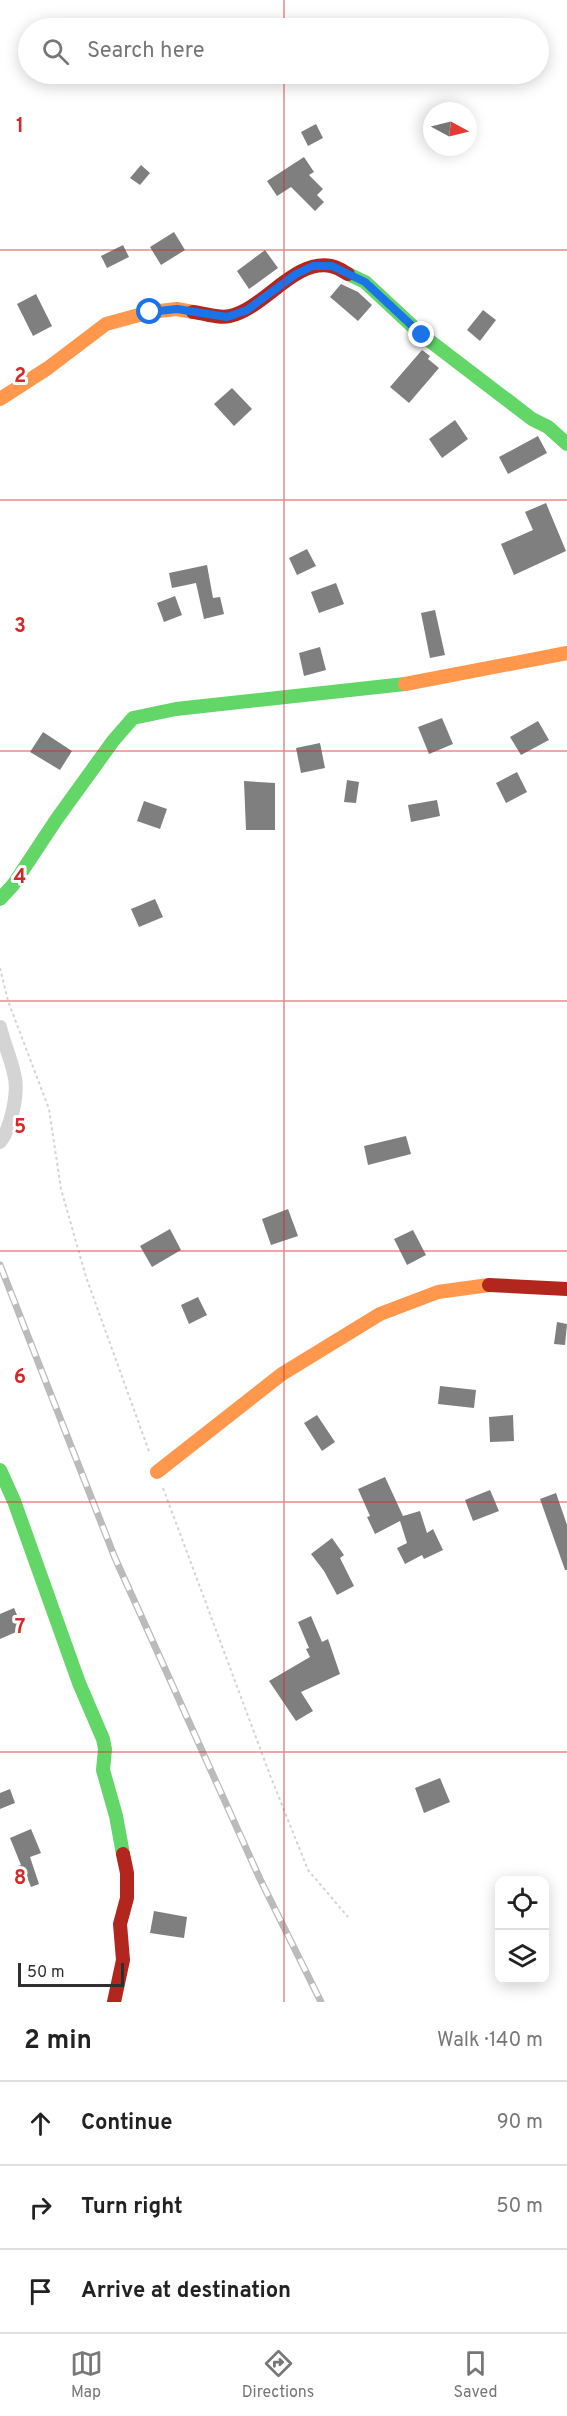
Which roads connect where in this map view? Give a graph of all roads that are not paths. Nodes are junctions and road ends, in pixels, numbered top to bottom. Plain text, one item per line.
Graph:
1 (0, 399) edge
2 (567, 444) edge
3 (567, 653) edge
4 (0, 899) edge
5 (0, 1027) edge
6 (0, 1142) edge
7 (567, 1289) edge
8 (0, 1470) edge
9 (157, 1472) road end
10 (114, 2002) edge

1 - 2 street
3 - 4 street
5 - 6 street
7 - 9 street
8 - 10 street

